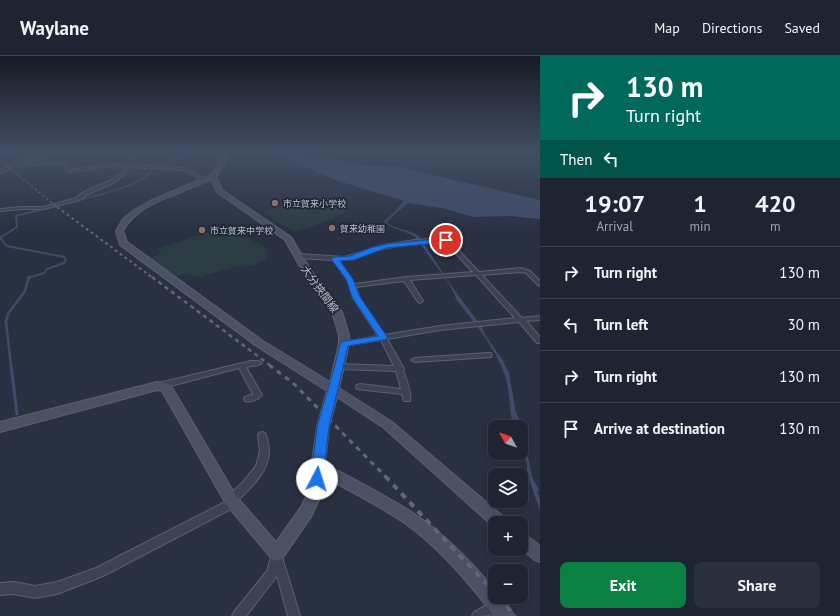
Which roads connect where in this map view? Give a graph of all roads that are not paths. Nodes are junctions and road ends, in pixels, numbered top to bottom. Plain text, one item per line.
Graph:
1 (116, 178) edge
2 (210, 178) joint
3 (0, 210) edge
4 (298, 256) junction
5 (335, 259) junction
6 (477, 274) junction
7 (406, 279) junction
8 (540, 284) edge
9 (353, 286) junction
10 (420, 300) dead end
11 (540, 318) edge
12 (520, 320) junction
13 (383, 338) junction
14 (540, 341) edge
15 (344, 344) junction
16 (488, 354) dead end
17 (415, 360) dead end
18 (258, 363) dead end
19 (241, 365) junction
20 (340, 367) junction
21 (400, 369) junction
22 (157, 386) junction
23 (360, 387) dead end
24 (334, 389) junction
25 (248, 399) dead end
26 (0, 427) edge
27 (262, 435) dead end
28 (318, 473) junction
29 (232, 502) junction
30 (492, 516) edge
31 (528, 546) edge
32 (277, 554) junction
33 (540, 555) edge
34 (0, 589) edge
35 (501, 611) edge
36 (238, 616) edge
37 (294, 616) edge
38 (478, 616) edge

1 - 3 street
2 - 4 street, 大分挾間線
2 - 24 street
4 - 5 street
4 - 15 street, 大分挾間線
5 - 6 street
5 - 9 street
6 - 7 street
6 - 8 street
6 - 12 street
7 - 9 street
7 - 10 street
9 - 13 street
11 - 12 street
12 - 13 street
12 - 14 street
13 - 15 street
13 - 21 street
15 - 20 street, 大分挾間線
16 - 17 street
18 - 19 street
19 - 22 street
19 - 25 street
20 - 21 street
20 - 24 street, 大分挾間線
21 - 23 street
22 - 26 street
22 - 29 street
24 - 28 street, 大分挾間線
24 - 30 street
27 - 29 street
28 - 32 street, 大分挾間線
28 - 35 street
29 - 32 street
29 - 34 street
31 - 33 street
32 - 36 street
32 - 37 street
35 - 38 street

